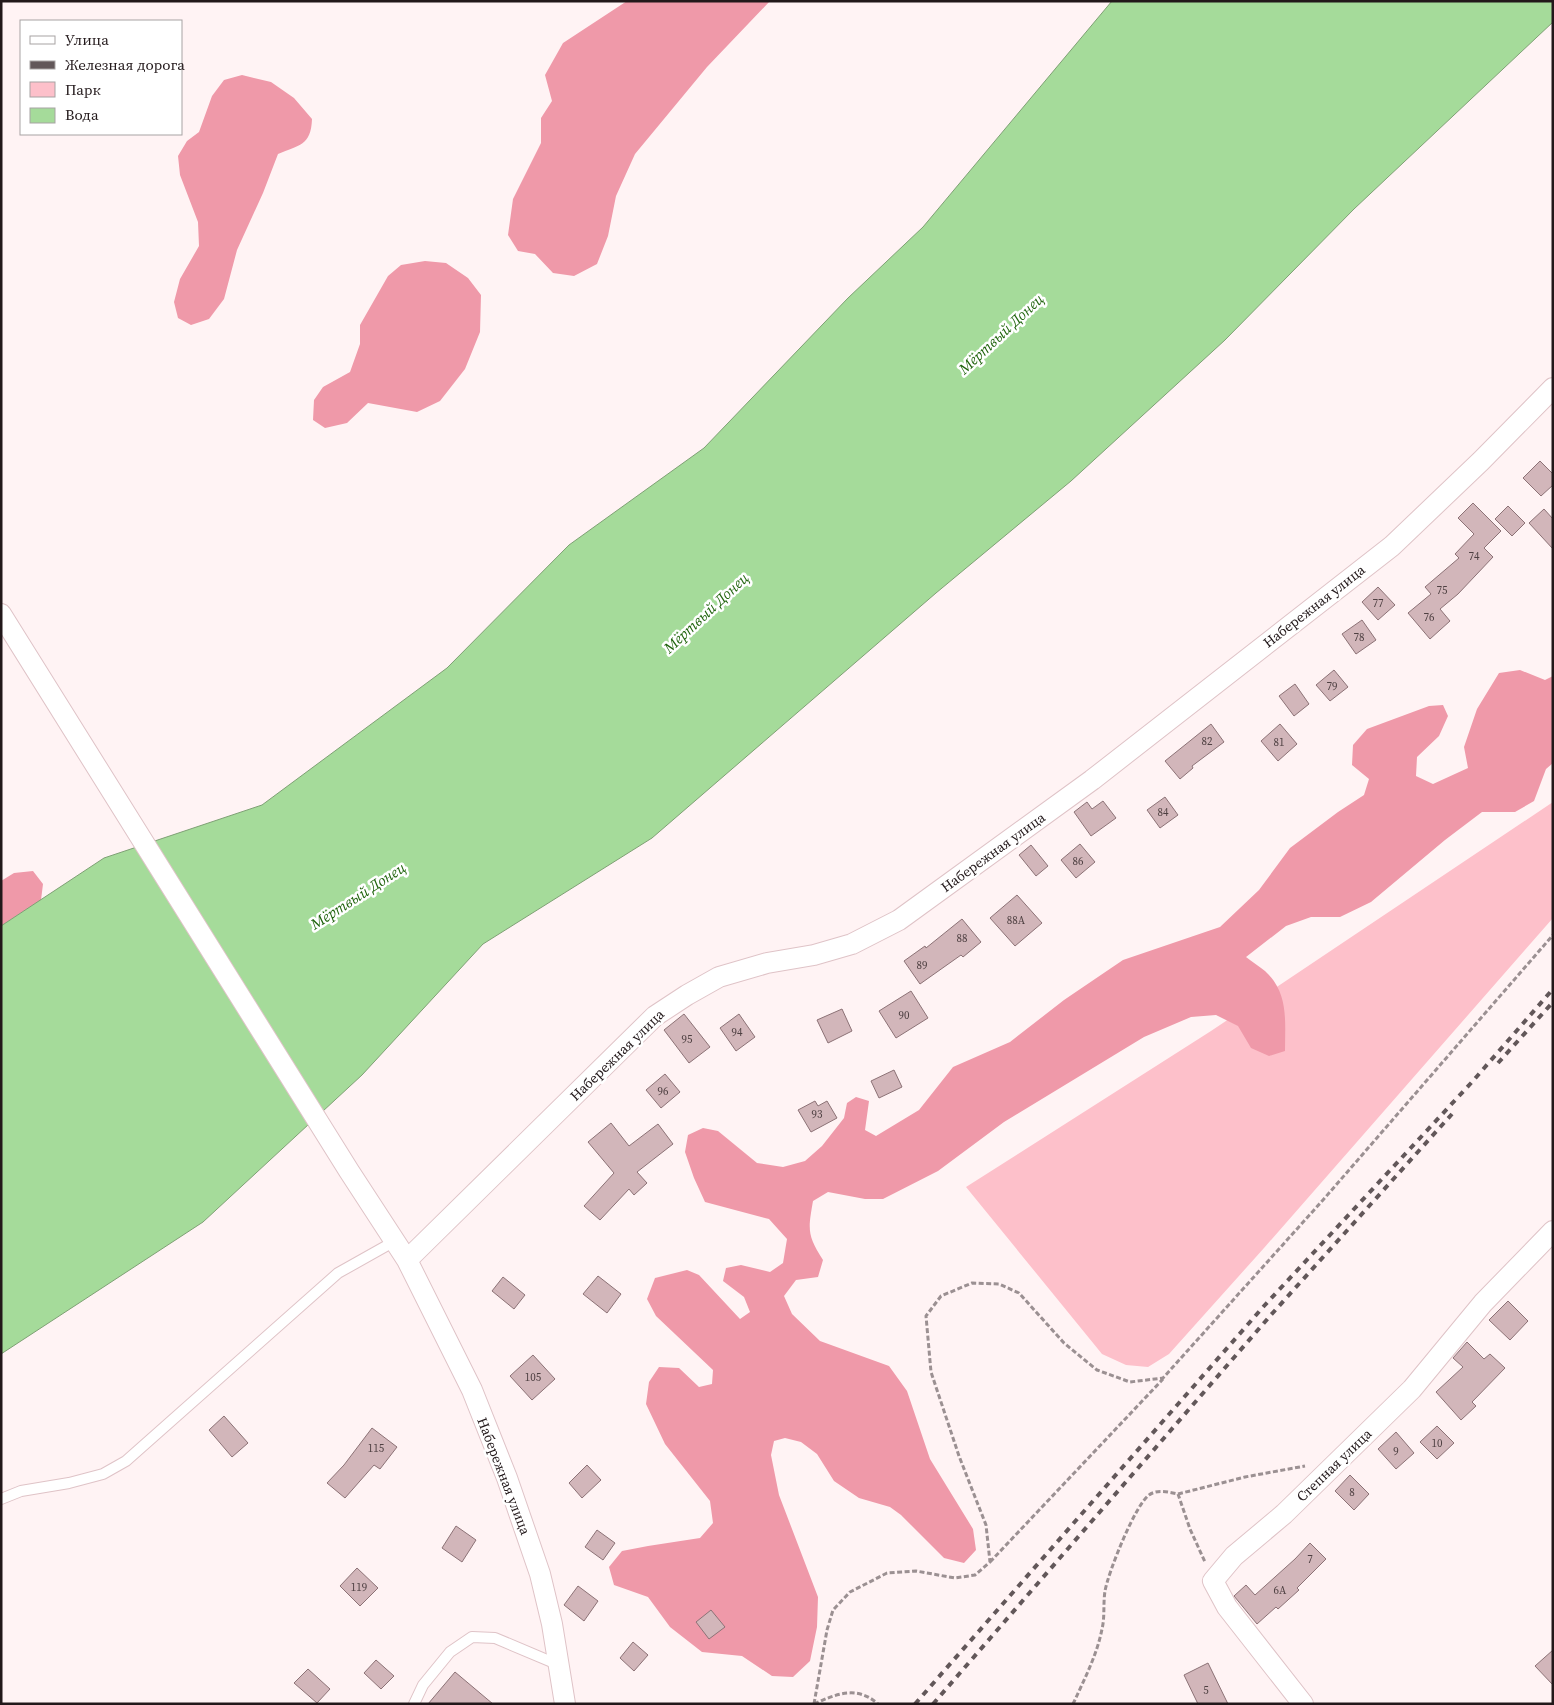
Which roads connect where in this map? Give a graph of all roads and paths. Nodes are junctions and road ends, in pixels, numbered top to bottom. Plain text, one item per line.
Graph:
1 (1553, 388) edge
2 (1, 614) edge
3 (1553, 935) edge
4 (1553, 1231) edge
5 (395, 1241) junction
6 (407, 1260) junction
7 (1164, 1378) junction
8 (1312, 1465) dead end
9 (1178, 1494) junction
10 (1, 1499) edge
11 (990, 1562) junction
12 (1213, 1581) junction
13 (559, 1665) junction
14 (414, 1704) edge
15 (565, 1704) edge
16 (814, 1704) edge
17 (878, 1704) edge
18 (1073, 1704) edge
19 (1303, 1704) edge

1 - 6 street, Набережная улица
2 - 5 street, Набережная улица
3 - 7 path
4 - 12 street, Степная улица
5 - 6 street, Набережная улица
5 - 10 lane
6 - 13 street, Набережная улица
7 - 11 path
7 - 11 path
8 - 9 path
9 - 12 path
9 - 18 path
11 - 16 path
12 - 19 street
13 - 14 lane
13 - 15 street, Набережная улица
16 - 17 path

